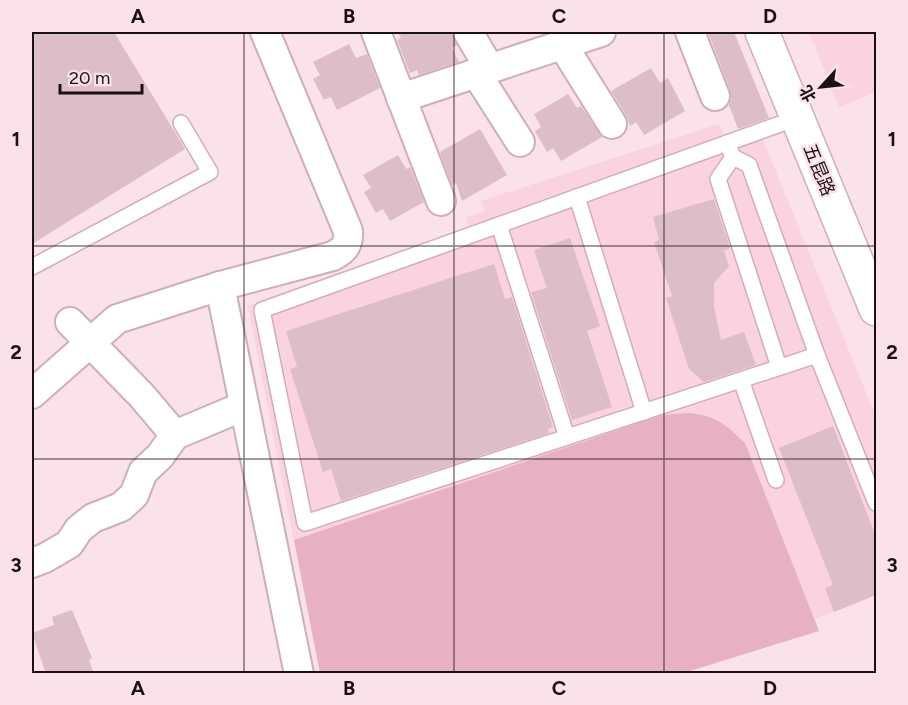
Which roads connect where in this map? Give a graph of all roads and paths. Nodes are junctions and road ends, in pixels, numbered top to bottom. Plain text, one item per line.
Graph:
1 (266, 32) edge
2 (376, 32) edge
3 (468, 32) edge
4 (690, 32) edge
5 (762, 32) edge
6 (577, 37) edge
7 (483, 71) junction
8 (715, 96) dead end
9 (401, 98) junction
10 (797, 118) junction
11 (181, 123) dead end
12 (612, 124) dead end
13 (520, 142) dead end
14 (730, 150) junction
15 (577, 197) junction
16 (441, 201) dead end
17 (499, 225) junction
18 (32, 267) edge
19 (220, 286) junction
20 (876, 309) edge
21 (70, 322) dead end
22 (90, 343) junction
23 (817, 355) junction
24 (779, 368) junction
25 (741, 380) junction
26 (32, 394) edge
27 (244, 406) junction
28 (644, 412) junction
29 (175, 435) junction
30 (567, 436) junction
31 (776, 480) dead end
32 (876, 503) edge
33 (32, 563) edge
34 (299, 674) edge

1 - 19 street
2 - 9 street
3 - 7 street
4 - 8 street
5 - 10 street, 五昆路
6 - 7 street
6 - 12 street
7 - 9 street
7 - 13 street
9 - 16 street
10 - 14 lane
10 - 20 street, 五昆路
11 - 18 lane
14 - 15 lane
14 - 23 lane
14 - 24 lane
15 - 17 lane
15 - 28 lane
17 - 30 lane
17 - 30 lane
19 - 22 street
19 - 27 street
21 - 22 street
22 - 26 street
22 - 29 street
23 - 24 lane
23 - 32 lane
24 - 25 lane
25 - 28 lane
25 - 31 lane
27 - 29 street
27 - 34 street
28 - 30 lane
29 - 33 street

